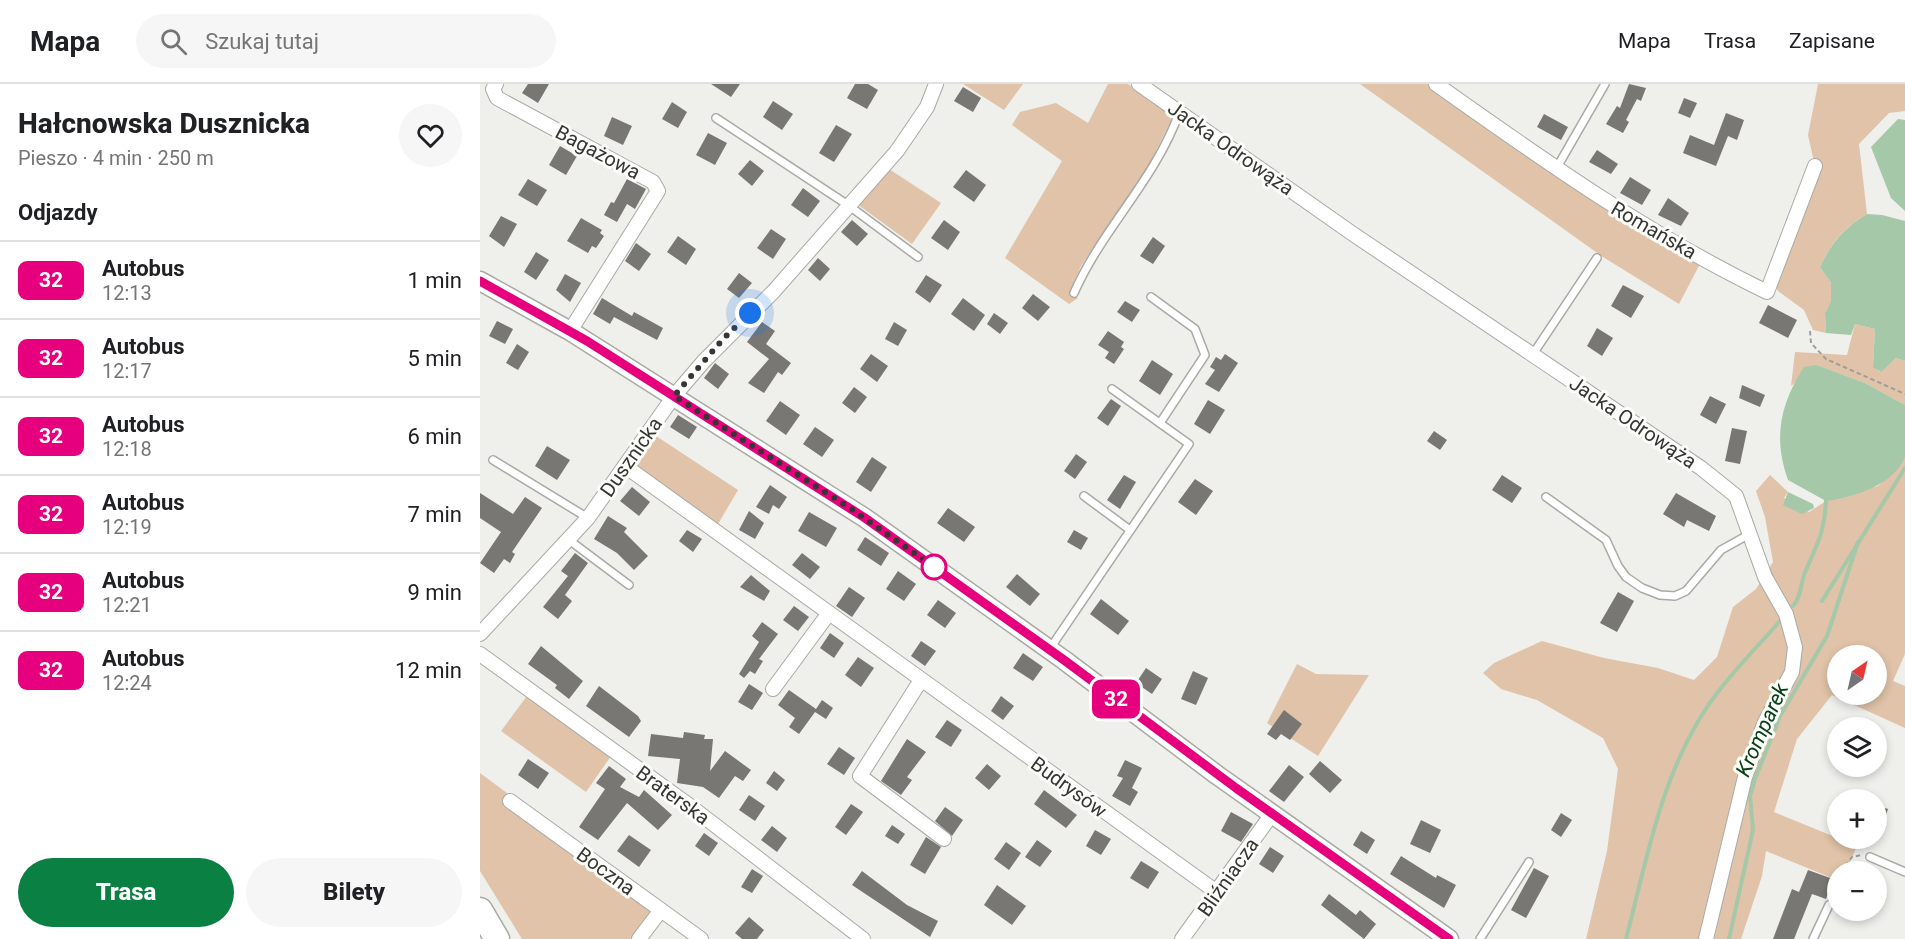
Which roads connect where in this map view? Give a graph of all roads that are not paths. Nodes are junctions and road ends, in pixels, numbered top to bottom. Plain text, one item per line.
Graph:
1 (496, 84) edge
2 (936, 84) edge
3 (1139, 84) edge
4 (1436, 84) edge
5 (1605, 84) edge
6 (1179, 113) junction
7 (716, 118) dead end
8 (1815, 166) dead end
9 (1556, 169) junction
10 (848, 205) junction
11 (918, 256) dead end
12 (1597, 258) dead end
13 (480, 281) edge
14 (1074, 294) dead end
15 (1151, 297) dead end
16 (570, 331) junction
17 (1533, 354) junction
18 (1112, 389) dead end
19 (674, 396) junction
20 (1160, 423) junction
21 (494, 460) dead end
22 (625, 466) junction
23 (1084, 496) dead end
24 (1546, 497) dead end
25 (588, 518) junction
26 (1130, 530) junction
27 (1748, 535) junction
28 (569, 540) junction
29 (630, 585) dead end
30 (829, 613) junction
31 (480, 634) edge
32 (1049, 649) junction
33 (480, 654) edge
34 (921, 681) junction
35 (773, 689) dead end
36 (510, 801) dead end
37 (1272, 814) junction
38 (944, 838) dead end
39 (1870, 857) road end
40 (1529, 861) dead end
41 (1905, 872) edge
42 (1218, 893) junction
43 (1827, 909) edge
44 (480, 910) edge
45 (661, 910) junction
46 (497, 939) edge
47 (639, 939) edge
48 (701, 939) edge
49 (863, 939) edge
50 (1182, 939) edge
51 (1449, 939) edge
52 (1480, 939) edge
53 (1706, 939) edge
54 (1813, 939) edge

1 - 16 street, Bagażowa
2 - 10 street, Dusznicka
3 - 6 street, Jacka Odrowąża
4 - 9 street, Romańska
5 - 9 lane
6 - 14 lane
6 - 17 street, Jacka Odrowąża
7 - 10 lane
8 - 9 street, Romańska
10 - 11 lane
10 - 19 street, Dusznicka
12 - 17 lane
13 - 16 street
15 - 20 lane
16 - 19 street
17 - 27 street, Jacka Odrowąża
18 - 20 lane
19 - 22 street, Dusznicka
19 - 32 street
20 - 26 lane
21 - 25 lane
22 - 25 street, Dusznicka
22 - 30 street, Budrysów
23 - 26 lane
24 - 27 lane
25 - 28 street, Dusznicka
26 - 32 lane
27 - 53 street, Jacka Odrowąża
28 - 29 lane
28 - 31 street, Dusznicka
30 - 34 street, Budrysów
30 - 35 street
32 - 37 street
33 - 49 street, Braterska
34 - 38 street
34 - 42 street, Budrysów
36 - 45 street, Boczna
37 - 42 street, Bliźniacza
37 - 51 street
39 - 41 lane
40 - 52 lane
42 - 50 street, Bliźniacza
43 - 54 lane
44 - 46 highway
45 - 47 street
45 - 48 street, Boczna

